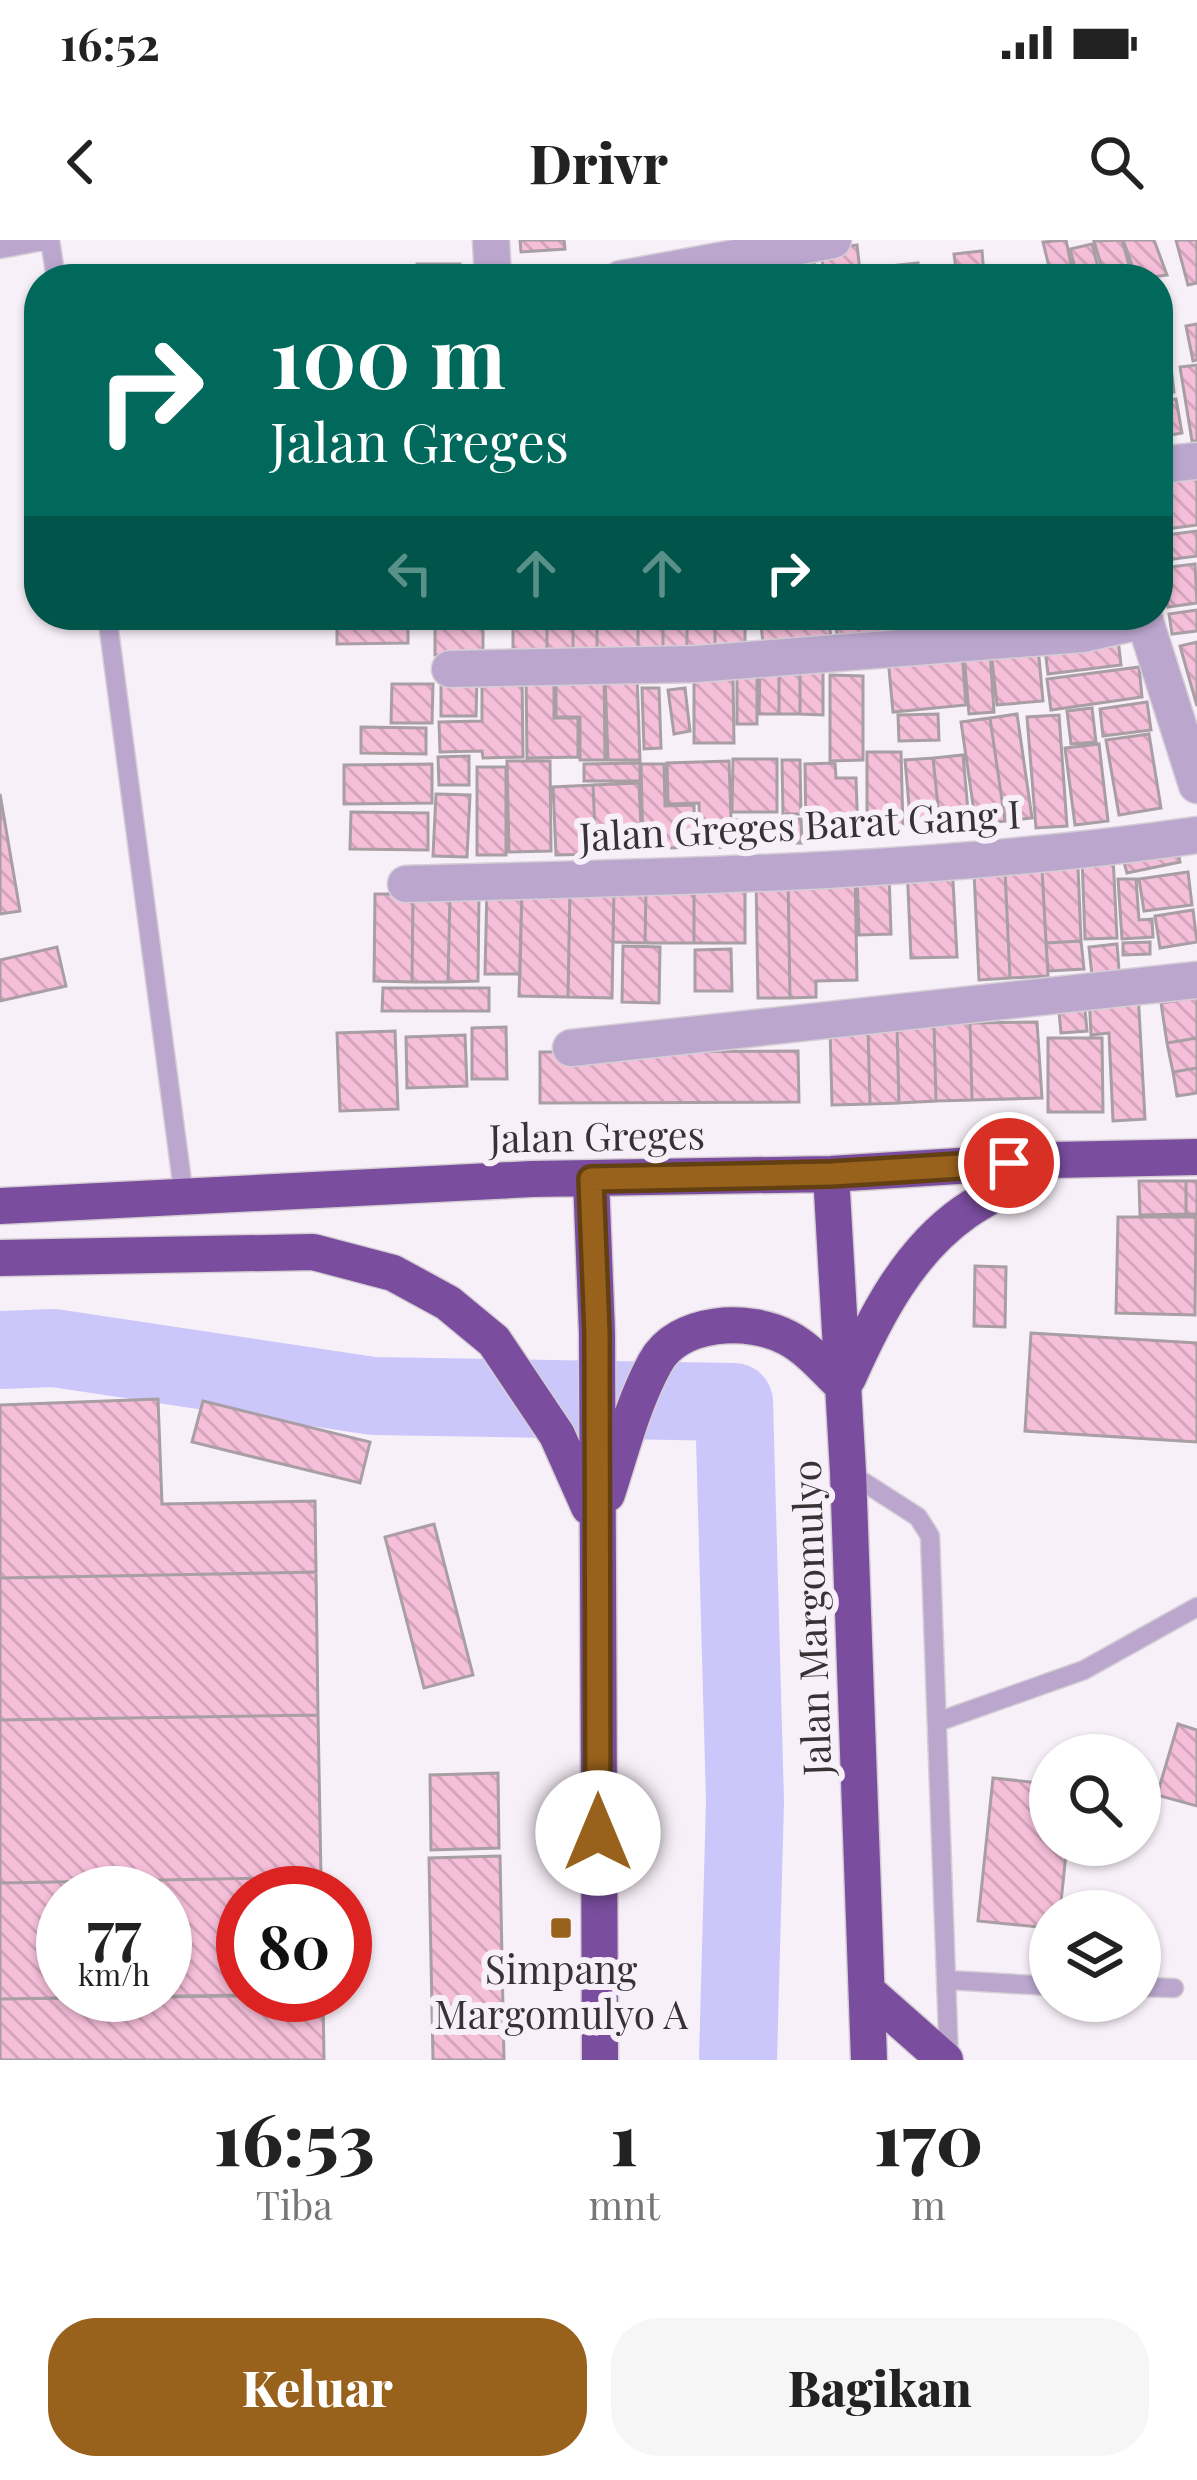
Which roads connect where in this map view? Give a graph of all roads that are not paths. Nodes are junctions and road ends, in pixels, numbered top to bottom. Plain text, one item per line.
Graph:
1 (49, 240) edge
2 (833, 240) edge
3 (0, 249) edge
4 (703, 264) edge
5 (108, 630) edge
6 (1098, 630) edge
7 (1148, 630) edge
8 (450, 669) dead end
9 (1196, 774) edge
10 (1197, 835) edge
11 (406, 884) dead end
12 (1197, 980) edge
13 (571, 1048) dead end
14 (1197, 1157) edge
15 (1054, 1160) junction
16 (831, 1174) junction
17 (591, 1179) junction
18 (184, 1197) junction
19 (0, 1205) edge
20 (0, 1258) edge
21 (844, 1387) junction
22 (610, 1448) junction
23 (848, 1472) junction
24 (597, 1525) junction
25 (1197, 1606) edge
26 (940, 1721) junction
27 (948, 1980) junction
28 (1029, 1984) edge
29 (1161, 1988) edge
30 (1174, 1988) dead end
31 (869, 1994) junction
32 (600, 2060) edge
33 (869, 2060) edge
34 (947, 2060) edge

1 - 3 lane
2 - 4 street
5 - 18 lane
6 - 8 street
7 - 9 street
10 - 11 street, Jalan Greges Barat Gang I
12 - 13 street
14 - 15 highway, Jalan Greges
15 - 16 highway, Jalan Greges
15 - 21 highway
16 - 17 highway, Jalan Greges
16 - 21 highway, Jalan Margomulyo
17 - 18 highway, Jalan Greges
17 - 22 highway
18 - 19 highway, Jalan Greges
20 - 24 highway
21 - 22 highway
21 - 23 highway, Jalan Margomulyo
22 - 24 highway
23 - 26 lane
23 - 31 highway, Jalan Margomulyo
24 - 32 highway
25 - 26 lane
26 - 27 lane
27 - 28 lane
27 - 34 lane
29 - 30 lane
31 - 33 highway, Jalan Margomulyo
31 - 34 highway

